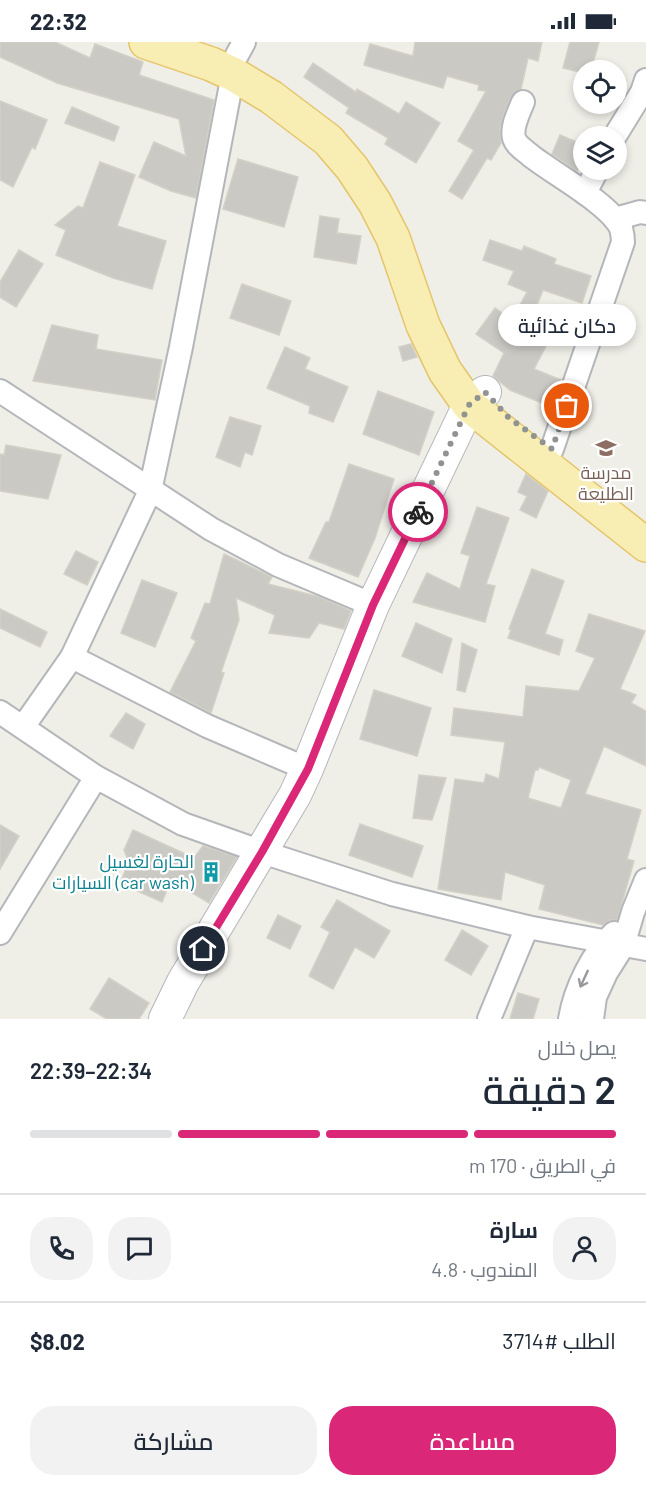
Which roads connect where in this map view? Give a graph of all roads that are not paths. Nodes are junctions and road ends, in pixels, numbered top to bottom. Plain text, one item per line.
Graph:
1 (146, 42) edge
2 (207, 42) edge
3 (238, 57) edge
4 (646, 80) edge
5 (523, 102) dead end
6 (621, 126) edge
7 (592, 180) edge
8 (585, 193) junction
9 (646, 213) edge
10 (615, 219) junction
11 (0, 391) edge
12 (477, 398) junction
13 (552, 449) junction
14 (150, 491) junction
15 (646, 522) edge
16 (646, 544) edge
17 (373, 605) junction
18 (72, 657) junction
19 (0, 712) edge
20 (23, 727) junction
21 (308, 769) junction
22 (96, 777) junction
23 (262, 852) junction
24 (646, 880) edge
25 (527, 927) junction
26 (0, 933) edge
27 (613, 944) junction
28 (646, 950) edge
29 (165, 1019) edge
30 (489, 1019) edge
31 (570, 1019) edge
32 (592, 1019) edge

1 - 3 main road
2 - 3 main road
3 - 12 main road
3 - 14 street
4 - 6 street
5 - 8 street
7 - 8 street
8 - 10 street
9 - 10 street
10 - 13 street
11 - 14 street
12 - 13 main road
12 - 16 main road
12 - 17 street
13 - 15 main road
14 - 17 street
14 - 18 street
17 - 21 street
18 - 20 street
18 - 21 street
19 - 20 street
20 - 22 street
21 - 23 street
22 - 23 street
22 - 26 street
23 - 25 street
23 - 29 street
24 - 27 street
25 - 27 street
25 - 30 street
27 - 28 street
27 -> 31 street
27 - 32 street

